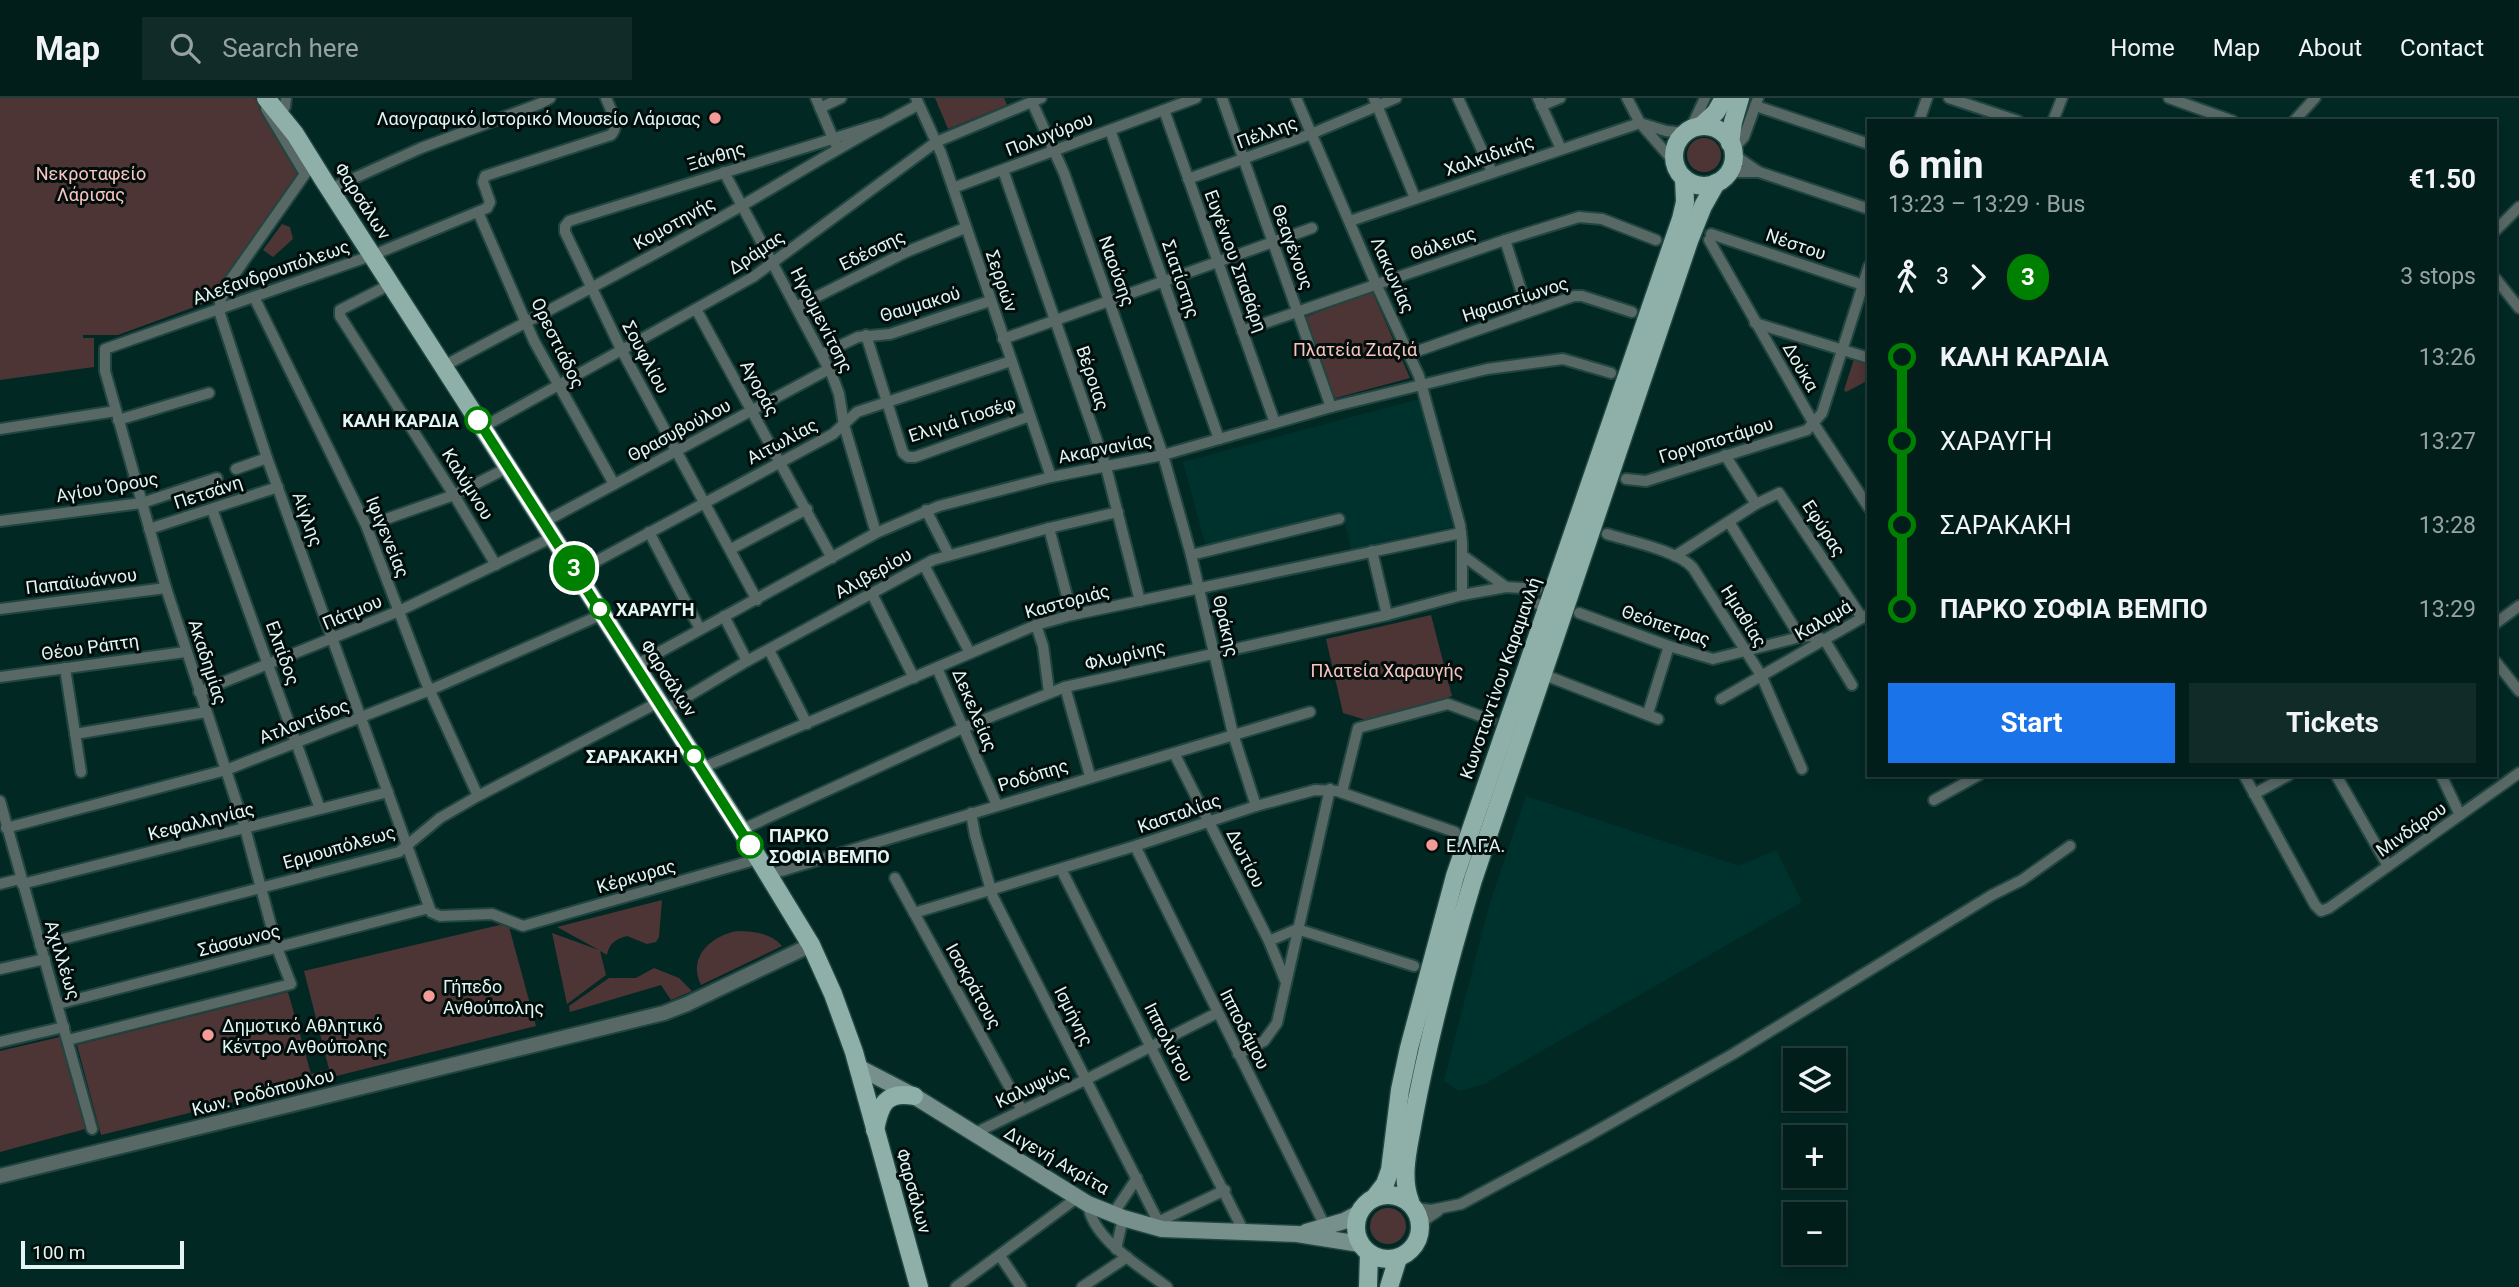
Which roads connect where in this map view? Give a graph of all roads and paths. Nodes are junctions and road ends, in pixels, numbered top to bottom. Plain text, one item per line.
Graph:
1 (259, 98) edge
2 (551, 98) edge
3 (606, 98) edge
4 (841, 98) edge
5 (1007, 98) edge
6 (1196, 98) edge
7 (1222, 98) edge
8 (1296, 98) edge
9 (1396, 98) edge
10 (1458, 98) edge
11 (1560, 98) edge
12 (1627, 98) edge
13 (1705, 98) edge
14 (1724, 98) edge
15 (1927, 98) edge
16 (1949, 98) edge
17 (2062, 98) edge
18 (2169, 98) edge
19 (2315, 98) edge
20 (1037, 100) edge
21 (1751, 101) edge
22 (278, 102) edge
23 (917, 102) edge
24 (1376, 102) edge
25 (1539, 102) edge
26 (818, 103) edge
27 (1012, 110) junction
28 (1164, 110) junction
29 (1920, 119) edge
30 (2012, 119) edge
31 (2054, 119) edge
32 (2227, 119) edge
33 (2296, 119) edge
34 (1640, 123) junction
35 (1110, 130) junction
36 (1692, 130) junction
37 (1311, 134) junction
38 (936, 142) junction
39 (835, 143) junction
40 (1867, 143) edge
41 (1561, 149) junction
42 (1055, 151) junction
43 (1244, 159) junction
44 (1728, 160) junction
45 (308, 166) junction
46 (1003, 170) junction
47 (1679, 170) junction
48 (724, 172) junction
49 (1492, 172) junction
50 (1759, 172) junction
51 (1188, 179) junction
52 (953, 188) junction
53 (330, 189) junction
54 (1415, 198) junction
55 (743, 205) junction
56 (2519, 207) edge
57 (1867, 208) edge
58 (478, 212) junction
59 (1350, 221) junction
60 (565, 226) joint
61 (965, 228) junction
62 (1312, 228) dead end
63 (2497, 229) edge
64 (1710, 237) joint
65 (1505, 240) junction
66 (1656, 240) dead end
67 (1272, 242) junction
68 (373, 255) junction
69 (1217, 262) junction
70 (773, 264) junction
71 (2497, 280) edge
72 (1163, 281) junction
73 (391, 284) junction
74 (1376, 284) junction
75 (1866, 286) edge
76 (591, 289) junction
77 (254, 297) junction
78 (1110, 300) junction
79 (990, 301) junction
80 (796, 307) junction
81 (2519, 308) edge
82 (219, 309) junction
83 (696, 309) junction
84 (1298, 312) junction
85 (1528, 312) junction
86 (1632, 312) dead end
87 (1054, 320) junction
88 (526, 322) junction
89 (1755, 323) junction
90 (1242, 331) junction
91 (866, 335) junction
92 (1003, 339) junction
93 (105, 349) joint
94 (621, 349) junction
95 (1842, 349) junction
96 (822, 354) junction
97 (1409, 354) junction
98 (1867, 357) edge
99 (1011, 361) junction
100 (444, 366) junction
101 (829, 369) junction
102 (1611, 373) dead end
103 (557, 384) junction
104 (1422, 386) junction
105 (209, 393) dead end
106 (888, 402) junction
107 (1331, 407) junction
108 (753, 410) junction
109 (117, 415) junction
110 (1030, 416) junction
111 (1275, 423) junction
112 (1814, 424) junction
113 (844, 425) junction
114 (483, 427) junction
115 (0, 429) edge
116 (1219, 439) junction
117 (677, 451) junction
118 (1163, 455) junction
119 (1725, 455) junction
120 (267, 458) junction
121 (780, 461) junction
122 (509, 467) junction
123 (1106, 467) junction
124 (236, 469) dead end
125 (1051, 477) junction
126 (217, 478) dead end
127 (1626, 479) dead end
128 (614, 484) junction
129 (278, 487) junction
130 (1867, 487) edge
131 (1859, 493) junction
132 (454, 495) junction
133 (142, 502) junction
134 (705, 502) junction
135 (1756, 505) junction
136 (1867, 506) edge
137 (212, 509) junction
138 (807, 509) junction
139 (926, 510) junction
140 (1118, 512) junction
141 (388, 518) dead end
142 (1339, 519) dead end
143 (0, 521) edge
144 (1729, 522) junction
145 (1049, 528) junction
146 (149, 529) junction
147 (549, 529) junction
148 (649, 532) junction
149 (876, 533) junction
150 (1461, 533) junction
151 (1607, 534) dead end
152 (731, 549) junction
153 (1372, 551) junction
154 (949, 555) junction
155 (1191, 555) junction
156 (1462, 555) junction
157 (1675, 556) junction
158 (832, 558) junction
159 (496, 565) junction
160 (924, 565) junction
161 (576, 572) junction
162 (1506, 587) junction
163 (166, 588) junction
164 (1199, 589) junction
165 (1537, 589) dead end
166 (872, 594) junction
167 (1462, 595) junction
168 (757, 600) junction
169 (1140, 601) junction
170 (2519, 606) edge
171 (0, 609) edge
172 (399, 611) junction
173 (1579, 612) dead end
174 (603, 614) junction
175 (1072, 615) junction
176 (1387, 615) junction
177 (724, 616) junction
178 (1865, 616) edge
179 (2497, 622) edge
180 (1036, 625) junction
181 (700, 629) junction
182 (1800, 636) junction
183 (334, 639) junction
184 (1824, 639) junction
185 (1670, 646) junction
186 (769, 650) junction
187 (1744, 650) junction
188 (185, 652) junction
189 (970, 653) junction
190 (1214, 653) junction
191 (747, 661) junction
192 (2497, 663) edge
193 (268, 664) junction
194 (636, 665) junction
195 (65, 668) junction
196 (937, 668) junction
197 (1761, 675) junction
198 (0, 677) edge
199 (1549, 677) junction
200 (914, 678) junction
201 (1852, 685) dead end
202 (1065, 687) junction
203 (430, 690) junction
204 (2519, 691) edge
205 (199, 692) junction
206 (1049, 692) junction
207 (1721, 699) dead end
208 (662, 706) junction
209 (1649, 710) dead end
210 (206, 712) junction
211 (1310, 712) dead end
212 (362, 717) junction
213 (1658, 719) dead end
214 (1491, 720) dead end
215 (807, 724) junction
216 (963, 728) junction
217 (75, 734) junction
218 (1233, 734) junction
219 (296, 742) junction
220 (1174, 753) junction
221 (702, 768) junction
222 (1802, 769) dead end
223 (226, 770) junction
224 (81, 772) dead end
225 (2519, 774) edge
226 (1090, 776) junction
227 (1975, 777) edge
228 (2245, 777) edge
229 (2285, 777) edge
230 (2337, 777) edge
231 (2442, 777) edge
232 (1330, 789) junction
233 (388, 792) junction
234 (1342, 792) junction
235 (2254, 794) junction
236 (478, 796) junction
237 (1934, 800) dead end
238 (0, 802) edge
239 (997, 805) junction
240 (1256, 806) junction
241 (320, 809) junction
242 (971, 813) junction
243 (2460, 815) junction
244 (1208, 821) junction
245 (6, 828) junction
246 (245, 828) junction
247 (741, 830) junction
248 (1455, 832) dead end
249 (407, 846) junction
250 (1135, 846) junction
251 (2070, 846) dead end
252 (2388, 866) junction
253 (763, 867) junction
254 (1061, 869) junction
255 (895, 878) dead end
256 (21, 882) junction
257 (0, 884) edge
258 (261, 888) junction
259 (990, 890) junction
260 (429, 908) junction
261 (914, 913) junction
262 (1297, 929) junction
263 (1269, 941) junction
264 (811, 945) junction
265 (40, 946) junction
266 (277, 948) junction
267 (45, 959) junction
268 (1414, 966) dead end
269 (0, 969) edge
270 (1285, 980) junction
271 (58, 1004) junction
272 (1217, 1013) junction
273 (64, 1027) junction
274 (68, 1040) junction
275 (0, 1042) edge
276 (1152, 1046) junction
277 (1238, 1054) junction
278 (858, 1066) junction
279 (1087, 1079) junction
280 (914, 1097) junction
281 (1022, 1110) junction
282 (92, 1129) dead end
283 (875, 1130) junction
284 (975, 1133) junction
285 (0, 1176) edge
286 (1137, 1178) junction
287 (1225, 1190) junction
288 (1376, 1197) junction
289 (1083, 1200) junction
290 (1413, 1204) junction
291 (1444, 1208) junction
292 (1359, 1213) junction
293 (1118, 1216) junction
294 (1161, 1225) junction
295 (1325, 1226) junction
296 (1244, 1231) junction
297 (1419, 1231) junction
298 (1297, 1234) junction
299 (1116, 1248) junction
300 (1364, 1248) junction
301 (1000, 1256) junction
302 (1127, 1257) junction
303 (1398, 1258) junction
304 (919, 1287) edge
305 (956, 1287) edge
306 (1021, 1287) edge
307 (1082, 1287) edge
308 (1167, 1287) edge
309 (1368, 1287) edge
310 (1389, 1287) edge

1 - 45 street
2 - 53 street
3 - 58 street
4 - 26 street
5 - 27 street
6 - 28 street, Πολυγύρου
7 - 43 street, Θεαγένους
8 - 37 street, Λακωνίας
9 - 24 street, Πέλλης
10 - 49 street
11 - 25 street
12 - 34 street
13 - 36 street, Κωνσταντίνου Καραμανλή
14 - 36 main road, Κωνσταντίνου Καραμανλή
15 - 29 street
16 - 30 street
17 - 31 street
18 - 32 street
19 - 33 street
20 - 27 street, Δράμας
20 - 42 street, Ναούσης
21 - 40 street
21 - 44 main road
22 - 45 main road, Φαρσάλων
23 - 38 street, Σερρών
23 - 39 street, Κομοτηνής
24 - 37 street, Πέλλης
24 - 54 street
25 - 41 street
26 - 39 street
27 - 38 street, Δράμας
28 - 35 street, Πολυγύρου
28 - 51 street, Ευγένιου Σπαθάρη
34 - 36 street
34 - 41 street, Χαλκιδικής
34 - 47 street
35 - 42 street, Πολυγύρου
35 - 72 street, Σιατίστης
36 - 44 main road
36 - 47 main road, Κωνσταντίνου Καραμανλή
37 - 43 street, Πέλλης
37 - 59 street, Λακωνίας
38 - 52 street, Σερρών
38 - 70 street, Δράμας
39 - 48 street, Ξάνθης
39 - 55 street, Κομοτηνής
41 - 49 street, Χαλκιδικής
42 - 46 street, Πολυγύρου
42 - 78 street, Ναούσης
43 - 51 street, Πέλλης
43 - 67 street, Θεαγένους
44 - 47 main road
44 - 50 street
44 - 50 street
44 - 199 main road
45 - 53 main road, Φαρσάλων
45 - 82 street
46 - 52 street, Πολυγύρου
46 - 87 street, Βέροιας
47 - 288 main road, Κωνσταντίνου Καραμανλή
48 - 55 street, Ηγουμενίτσης
48 - 60 street, Ξάνθης
49 - 54 street, Χαλκιδικής
50 - 57 street
51 - 69 street, Ευγένιου Σπαθάρη
52 - 61 street, Σερρών
53 - 68 main road, Φαρσάλων
54 - 59 street, Χαλκιδικής
55 - 70 street, Ηγουμενίτσης
55 - 76 street, Κομοτηνής
56 - 63 street
58 - 68 street, Αλεξανδρουπόλεως
58 - 88 street, Ορεστιάδος
59 - 74 street, Λακωνίας
60 - 76 street, Σουφλίου
61 - 79 street, Σερρών
61 - 80 street, Εδέσσης
62 - 67 street
64 - 75 street, Νέστου
64 - 89 street, Δούκα
65 - 66 street, Θάλειας
65 - 74 street, Θάλειας
65 - 85 street
67 - 69 street
67 - 84 street, Θεαγένους
68 - 73 main road, Φαρσάλων
68 - 77 street, Αλεξανδρουπόλεως
69 - 72 street
69 - 90 street, Ευγένιου Σπαθάρη
70 - 80 street, Ηγουμενίτσης
70 - 83 street, Δράμας
71 - 81 street
72 - 78 street
72 - 116 street, Σιατίστης
73 - 100 main road, Φαρσάλων
73 - 132 street, Καλύμνου
74 - 84 street, Θάλειας
74 - 97 street, Λακωνίας
75 - 95 street
76 - 88 street, Κομοτηνής
76 - 94 street, Σουφλίου
77 - 82 street, Αλεξανδρουπόλεως
77 - 172 street, Ιφιγενείας
78 - 87 street
78 - 118 street, Ναούσης
79 - 91 street, Θαυμακού
79 - 92 street, Σερρών
80 - 96 street, Ηγουμενίτσης
82 - 93 street, Αλεξανδρουπόλεως
82 - 120 street, Αίγλης
83 - 94 street, Δράμας
83 - 108 street, Αγοράς
84 - 90 street, Θάλειας
84 - 107 street, Θεαγένους
85 - 86 street, Ηφαιστίωνος
85 - 97 street, Ηφαιστίωνος
87 - 92 street
87 - 123 street, Βέροιας
88 - 100 street, Κομοτηνής
88 - 103 street, Ορεστιάδος
89 - 95 street
89 - 112 street, Δούκα
90 - 111 street, Ευγένιου Σπαθάρη
91 - 96 street, Θαυμακού
91 - 106 street, Ελιγιά Γιοσέφ
92 - 99 street, Σερρών
93 - 109 street, Ακαδημίας
94 - 103 street, Δράμας
94 - 117 street, Σουφλίου
95 - 98 street
95 - 112 street
96 - 101 street, Ηγουμενίτσης
97 - 104 street, Λακωνίας
99 - 106 street, Αιτωλίας
99 - 110 street, Σερρών
100 - 114 main road, Φαρσάλων
101 - 108 street, Θρασυβούλου
101 - 113 street, Ηγουμενίτσης
102 - 104 street, Ακαρνανίας
103 - 114 street, Δράμας
103 - 128 street, Ορεστιάδος
104 - 107 street, Ακαρνανίας
104 - 150 street, Λακωνίας
105 - 109 street
106 - 110 street, Ελιγιά Γιοσέφ
106 - 113 street, Αιτωλίας
107 - 111 street, Ακαρνανίας
108 - 117 street, Θρασυβούλου
108 - 121 street, Αγοράς
109 - 115 street
109 - 133 street, Ακαδημίας
110 - 125 street, Σερρών
111 - 116 street, Ακαρνανίας
112 - 119 street, Γοργοποτάμου
112 - 131 street, Δούκα
113 - 121 street, Αιτωλίας
113 - 149 street, Ηγουμενίτσης
114 - 122 main road, Φαρσάλων
116 - 118 street, Ακαρνανίας
117 - 128 street, Θρασυβούλου
117 - 134 street, Σουφλίου
118 - 123 street, Ακαρνανίας
118 - 155 street, Θράκης
119 - 127 street, Γοργοποτάμου
119 - 135 street
120 - 124 street
120 - 129 street, Αίγλης
121 - 134 street, Αιτωλίας
121 - 138 street, Αγοράς
122 - 132 street
122 - 147 main road, Φαρσάλων
123 - 125 street, Ακαρνανίας
123 - 140 street, Βέροιας
125 - 139 street, Ακαρνανίας
126 - 133 street, Αγίου Όρους
128 - 147 street, Θρασυβούλου
129 - 137 street, Πετσάνη
129 - 183 street, Αίγλης
130 - 131 street
131 - 136 street, Δούκα
132 - 141 street
132 - 159 street, Καλύμνου
133 - 143 street, Αγίου Όρους
133 - 146 street, Ακαδημίας
134 - 148 street, Αιτωλίας
134 - 152 street, Σουφλίου
135 - 144 street
135 - 178 street, Εφύρας
137 - 146 street, Πετσάνη
137 - 193 street, Ελπίδος
138 - 152 street
138 - 158 street, Αγοράς
139 - 149 street, Ακαρνανίας
139 - 154 street
140 - 145 street, Αλιβερίου
140 - 169 street, Βέροιας
142 - 155 street
144 - 157 street
144 - 182 street
145 - 154 street, Αλιβερίου
145 - 175 street
146 - 163 street, Ακαδημίας
147 - 159 street, Πάτμου
147 - 161 main road, Φαρσάλων
148 - 161 street, Αιτωλίας
148 - 181 street
149 - 158 street, Ακαρνανίας
150 - 153 street, Καστοριάς
150 - 156 street, Λακωνίας
151 - 157 street, Ημαθίας
152 - 168 street, Σουφλίου
153 - 164 street, Καστοριάς
153 - 176 street
154 - 160 street, Αλιβερίου
155 - 164 street, Θράκης
156 - 162 street
156 - 167 street, Λακωνίας
157 - 187 street, Ημαθίας
158 - 168 street, Ακαρνανίας
159 - 172 street, Πάτμου
160 - 166 street, Αλιβερίου
160 - 189 street
161 - 174 main road, Φαρσάλων
162 - 165 street, Φλωρίνης
162 - 167 street, Φλωρίνης
163 - 171 street, Παπαϊωάννου
163 - 188 street, Ακαδημίας
164 - 169 street, Καστοριάς
164 - 190 street, Θράκης
166 - 186 street, Αλιβερίου
166 - 200 street
167 - 176 street, Φλωρίνης
168 - 177 street, Ακαρνανίας
169 - 175 street, Καστοριάς
170 - 179 street
172 - 183 street, Πάτμου
172 - 203 street, Ιφιγενείας
173 - 185 street, Θεόπετρας
174 - 194 main road, Φαρσάλων
174 - 203 street, Ατλαντίδος
175 - 180 street, Καστοριάς
176 - 190 street, Φλωρίνης
177 - 181 street, Ακαρνανίας
177 - 191 street
178 - 184 street, Καλαμά
180 - 189 street, Καστοριάς
180 - 206 street
181 - 194 street, Ακαρνανίας
182 - 184 street, Θεόπετρας
182 - 187 street, Θεόπετρας
183 - 193 street, Πάτμου
183 - 212 street, Αίγλης
184 - 197 street, Καλαμά
184 - 201 street
185 - 187 street, Θεόπετρας
185 - 209 street
186 - 191 street, Αλιβερίου
186 - 215 street
187 - 197 street, Ημαθίας
188 - 195 street, Θέου Ράπτη
188 - 205 street, Ακαδημίας
189 - 196 street, Καστοριάς
190 - 202 street, Φλωρίνης
190 - 218 street, Θράκης
191 - 208 street, Αλιβερίου
192 - 204 street
193 - 205 street, Πάτμου
193 - 219 street, Ελπίδος
194 - 208 main road, Φαρσάλων
195 - 198 street, Θέου Ράπτη
195 - 217 street
196 - 200 street, Καστοριάς
196 - 216 street, Δεκελείας
197 - 207 street, Καλαμά
197 - 222 street, Ημαθίας
199 - 213 street
199 - 290 main road
200 - 215 street, Καστοριάς
202 - 206 street, Φλωρίνης
202 - 226 street
203 - 212 street, Ατλαντίδος
203 - 236 street, Ιφιγενείας
205 - 210 street, Ακαδημίας
206 - 216 street, Φλωρίνης
208 - 221 main road, Φαρσάλων
208 - 236 street, Ερμουπόλεως
210 - 217 street
210 - 223 street, Ακαδημίας
211 - 218 street, Ροδόπης
212 - 219 street, Ατλαντίδος
212 - 233 street, Αίγλης
214 - 234 street
215 - 221 street, Καστοριάς
216 - 239 street, Δεκελείας
216 - 247 street, Φλωρίνης
217 - 224 street
218 - 220 street, Ροδόπης
218 - 240 street, Θράκης
219 - 223 street, Ατλαντίδος
219 - 241 street, Ελπίδος
220 - 226 street, Ροδόπης
220 - 244 street, Δωτίου
221 - 247 main road, Φαρσάλων
223 - 245 street, Ατλαντίδος
223 - 246 street, Ακαδημίας
225 - 243 street, Μινδάρου
226 - 239 street, Ροδόπης
227 - 237 street
228 - 235 street
229 - 235 street
230 - 252 street
231 - 243 street
232 - 234 street, Κασταλίας
232 - 240 street, Κασταλίας
232 - 262 street
233 - 241 street, Κεφαλληνίας
233 - 249 street, Αίγλης
234 - 248 street, Κασταλίας
235 - 252 street, Μινδάρου
236 - 249 street, Ερμουπόλεως
238 - 245 street, Αχιλλέως
239 - 242 street, Ροδόπης
240 - 244 street, Κασταλίας
241 - 246 street, Κεφαλληνίας
242 - 253 street, Ροδόπης
242 - 259 street, Ισμήνης
243 - 252 street, Μινδάρου
244 - 250 street, Κασταλίας
244 - 263 street, Δωτίου
245 - 256 street, Αχιλλέως
246 - 256 street, Κεφαλληνίας
246 - 258 street, Ακαδημίας
247 - 253 main road, Φαρσάλων
249 - 258 street, Ερμουπόλεως
249 - 260 street, Αίγλης
250 - 254 street, Κασταλίας
250 - 272 street, Ιπποδάμου
251 - 291 street
253 - 260 street, Κέρκυρας
253 - 264 main road, Φαρσάλων
254 - 259 street, Κασταλίας
254 - 276 street, Ιππολύτου
255 - 261 street, Ισοκράτους
256 - 257 street, Κεφαλληνίας
256 - 265 street, Αχιλλέως
258 - 265 street, Ερμουπόλεως
258 - 266 street, Ακαδημίας
259 - 261 street, Κασταλίας
259 - 279 street, Ισμήνης
260 - 266 street, Σάσσωνος
261 - 281 street, Ισοκράτους
262 - 263 street
262 - 268 street
262 - 270 street
263 - 270 street, Δωτίου
264 - 278 main road, Φαρσάλων
264 - 285 street, Κων. Ροδόπουλου
265 - 267 street, Αχιλλέως
266 - 271 street, Σάσσωνος
266 - 274 street, Ακαδημίας
267 - 269 street
267 - 271 street, Αχιλλέως
270 - 277 street
271 - 273 street, Αχιλλέως
272 - 276 street, Καλυψώς
272 - 277 street, Ιπποδάμου
273 - 274 street, Αχιλλέως
273 - 275 street
274 - 282 street, Αχιλλέως
276 - 279 street, Καλυψώς
276 - 287 street, Ιππολύτου
277 - 295 street, Ιπποδάμου
278 - 280 main road, Διγενή Ακρίτα
278 - 283 main road, Φαρσάλων
279 - 281 street, Καλυψώς
279 - 286 street, Ισμήνης
280 - 283 main road
280 - 284 main road, Διγενή Ακρίτα
281 - 284 street, Καλυψώς
283 - 304 main road, Φαρσάλων
284 - 289 main road, Διγενή Ακρίτα
286 - 293 street
286 - 294 street, Ισμήνης
287 - 294 street
287 - 296 street, Ιππολύτου
288 - 290 main road
288 - 292 main road
289 - 293 main road, Διγενή Ακρίτα
289 - 299 street
289 - 301 street
290 - 291 street
290 - 297 main road
291 - 297 street
292 - 295 main road, Διγενή Ακρίτα
292 - 300 main road
293 - 294 main road, Διγενή Ακρίτα
293 - 299 street
294 - 296 main road, Διγενή Ακρίτα
295 - 298 main road, Διγενή Ακρίτα
296 - 298 main road, Διγενή Ακρίτα
297 - 303 main road
298 - 300 main road, Διγενή Ακρίτα
299 - 302 street
300 - 303 main road
300 - 309 main road
301 - 305 street
301 - 306 street
302 - 307 street
302 - 308 street
303 - 310 main road

